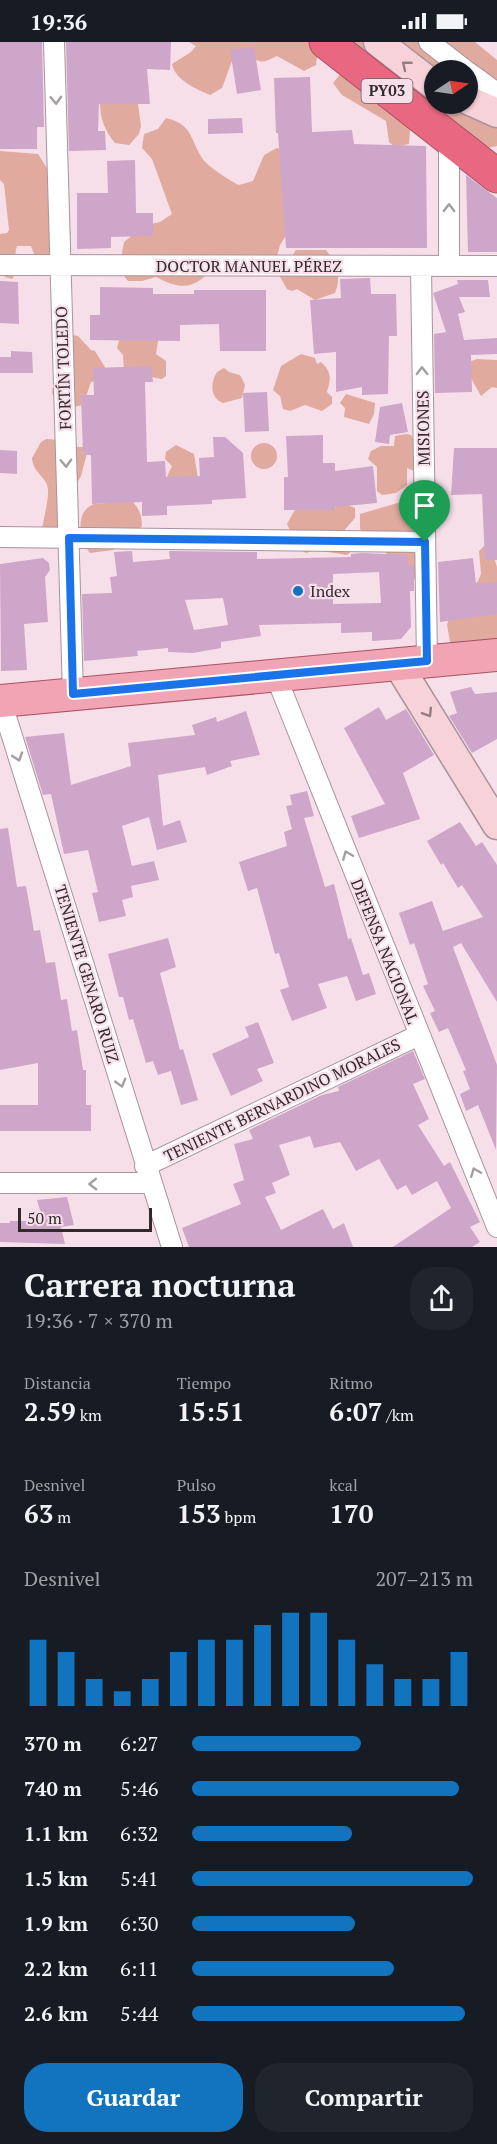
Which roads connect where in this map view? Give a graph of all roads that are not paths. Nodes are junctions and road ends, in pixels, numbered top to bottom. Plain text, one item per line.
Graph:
1 (54, 42) edge
2 (326, 42) edge
3 (378, 42) edge
4 (429, 42) edge
5 (453, 60) edge
6 (424, 78) edge
7 (478, 79) edge
8 (497, 93) edge
9 (478, 104) edge
10 (497, 113) edge
11 (449, 140) junction
12 (497, 176) edge
13 (0, 265) edge
14 (60, 265) junction
15 (449, 266) junction
16 (497, 266) edge
17 (421, 267) junction
18 (0, 537) edge
19 (69, 538) junction
20 (425, 542) junction
21 (497, 655) edge
22 (412, 662) junction
23 (275, 674) junction
24 (73, 694) junction
25 (0, 701) edge
26 (497, 825) edge
27 (419, 1035) junction
28 (148, 1174) junction
29 (0, 1184) edge
30 (497, 1227) edge
31 (172, 1247) edge

1 -> 14 street, FORTÍN TOLEDO
2 - 11 highway, PY03
6 -> 3 street
4 - 5 street
7 - 8 street
9 - 10 street
11 - 12 highway, PY03
15 -> 11 street
13 - 14 street, DOCTOR MANUEL PÉREZ
14 - 17 street, DOCTOR MANUEL PÉREZ
14 -> 19 street, FORTÍN TOLEDO
15 - 16 street, DOCTOR MANUEL PÉREZ
15 - 17 street, DOCTOR MANUEL PÉREZ
20 -> 17 street, MISIONES
18 - 19 street
19 - 20 street
19 - 24 street, FORTÍN TOLEDO
20 - 22 street, MISIONES
21 - 22 main road
22 - 23 main road
22 -> 26 street
23 - 24 main road
27 -> 23 street, DEFENSA NACIONAL
24 - 25 main road
25 -> 28 street, TENIENTE GENARO RUIZ
27 - 28 street, TENIENTE BERNARDINO MORALES
30 -> 27 street, DEFENSA NACIONAL
28 -> 29 street, TENIENTE BERNARDINO MORALES
28 - 31 street, TENIENTE GENARO RUIZ

